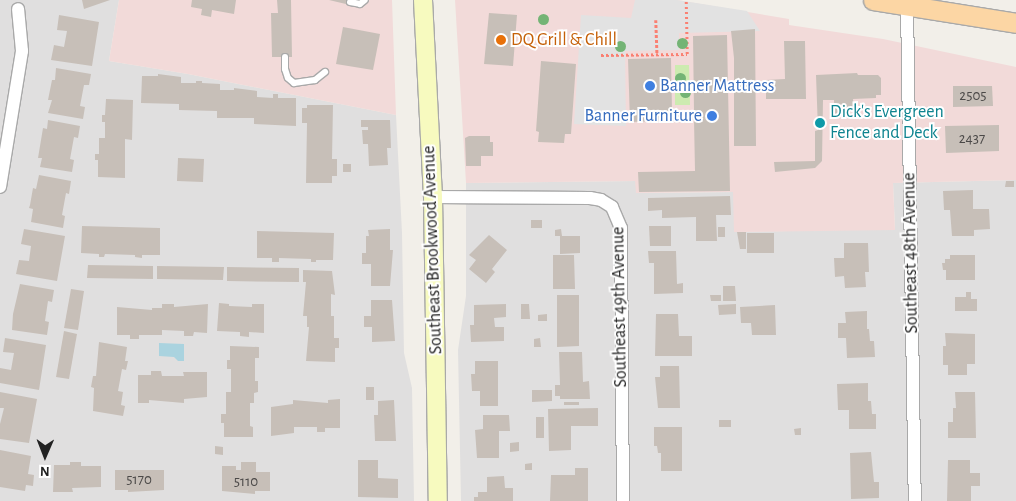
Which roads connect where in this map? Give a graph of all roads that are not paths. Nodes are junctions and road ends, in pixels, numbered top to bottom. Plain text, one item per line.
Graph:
1 (365, 0) edge
2 (423, 0) edge
3 (873, 0) edge
4 (350, 2) dead end
5 (907, 5) junction
6 (18, 9) dead end
7 (1016, 23) edge
8 (284, 57) dead end
9 (325, 72) dead end
10 (3, 151) edge
11 (0, 187) edge
12 (433, 196) junction
13 (438, 501) edge
14 (623, 501) edge
15 (915, 501) edge

1 - 4 lane
2 - 12 main road, Southeast Brookwood Avenue
3 - 5 main road
5 - 7 main road
5 - 15 street, Southeast 48th Avenue
6 - 10 street
8 - 9 lane
10 - 11 street
12 - 13 main road, Southeast Brookwood Avenue
12 - 14 street, Southeast 49th Avenue

